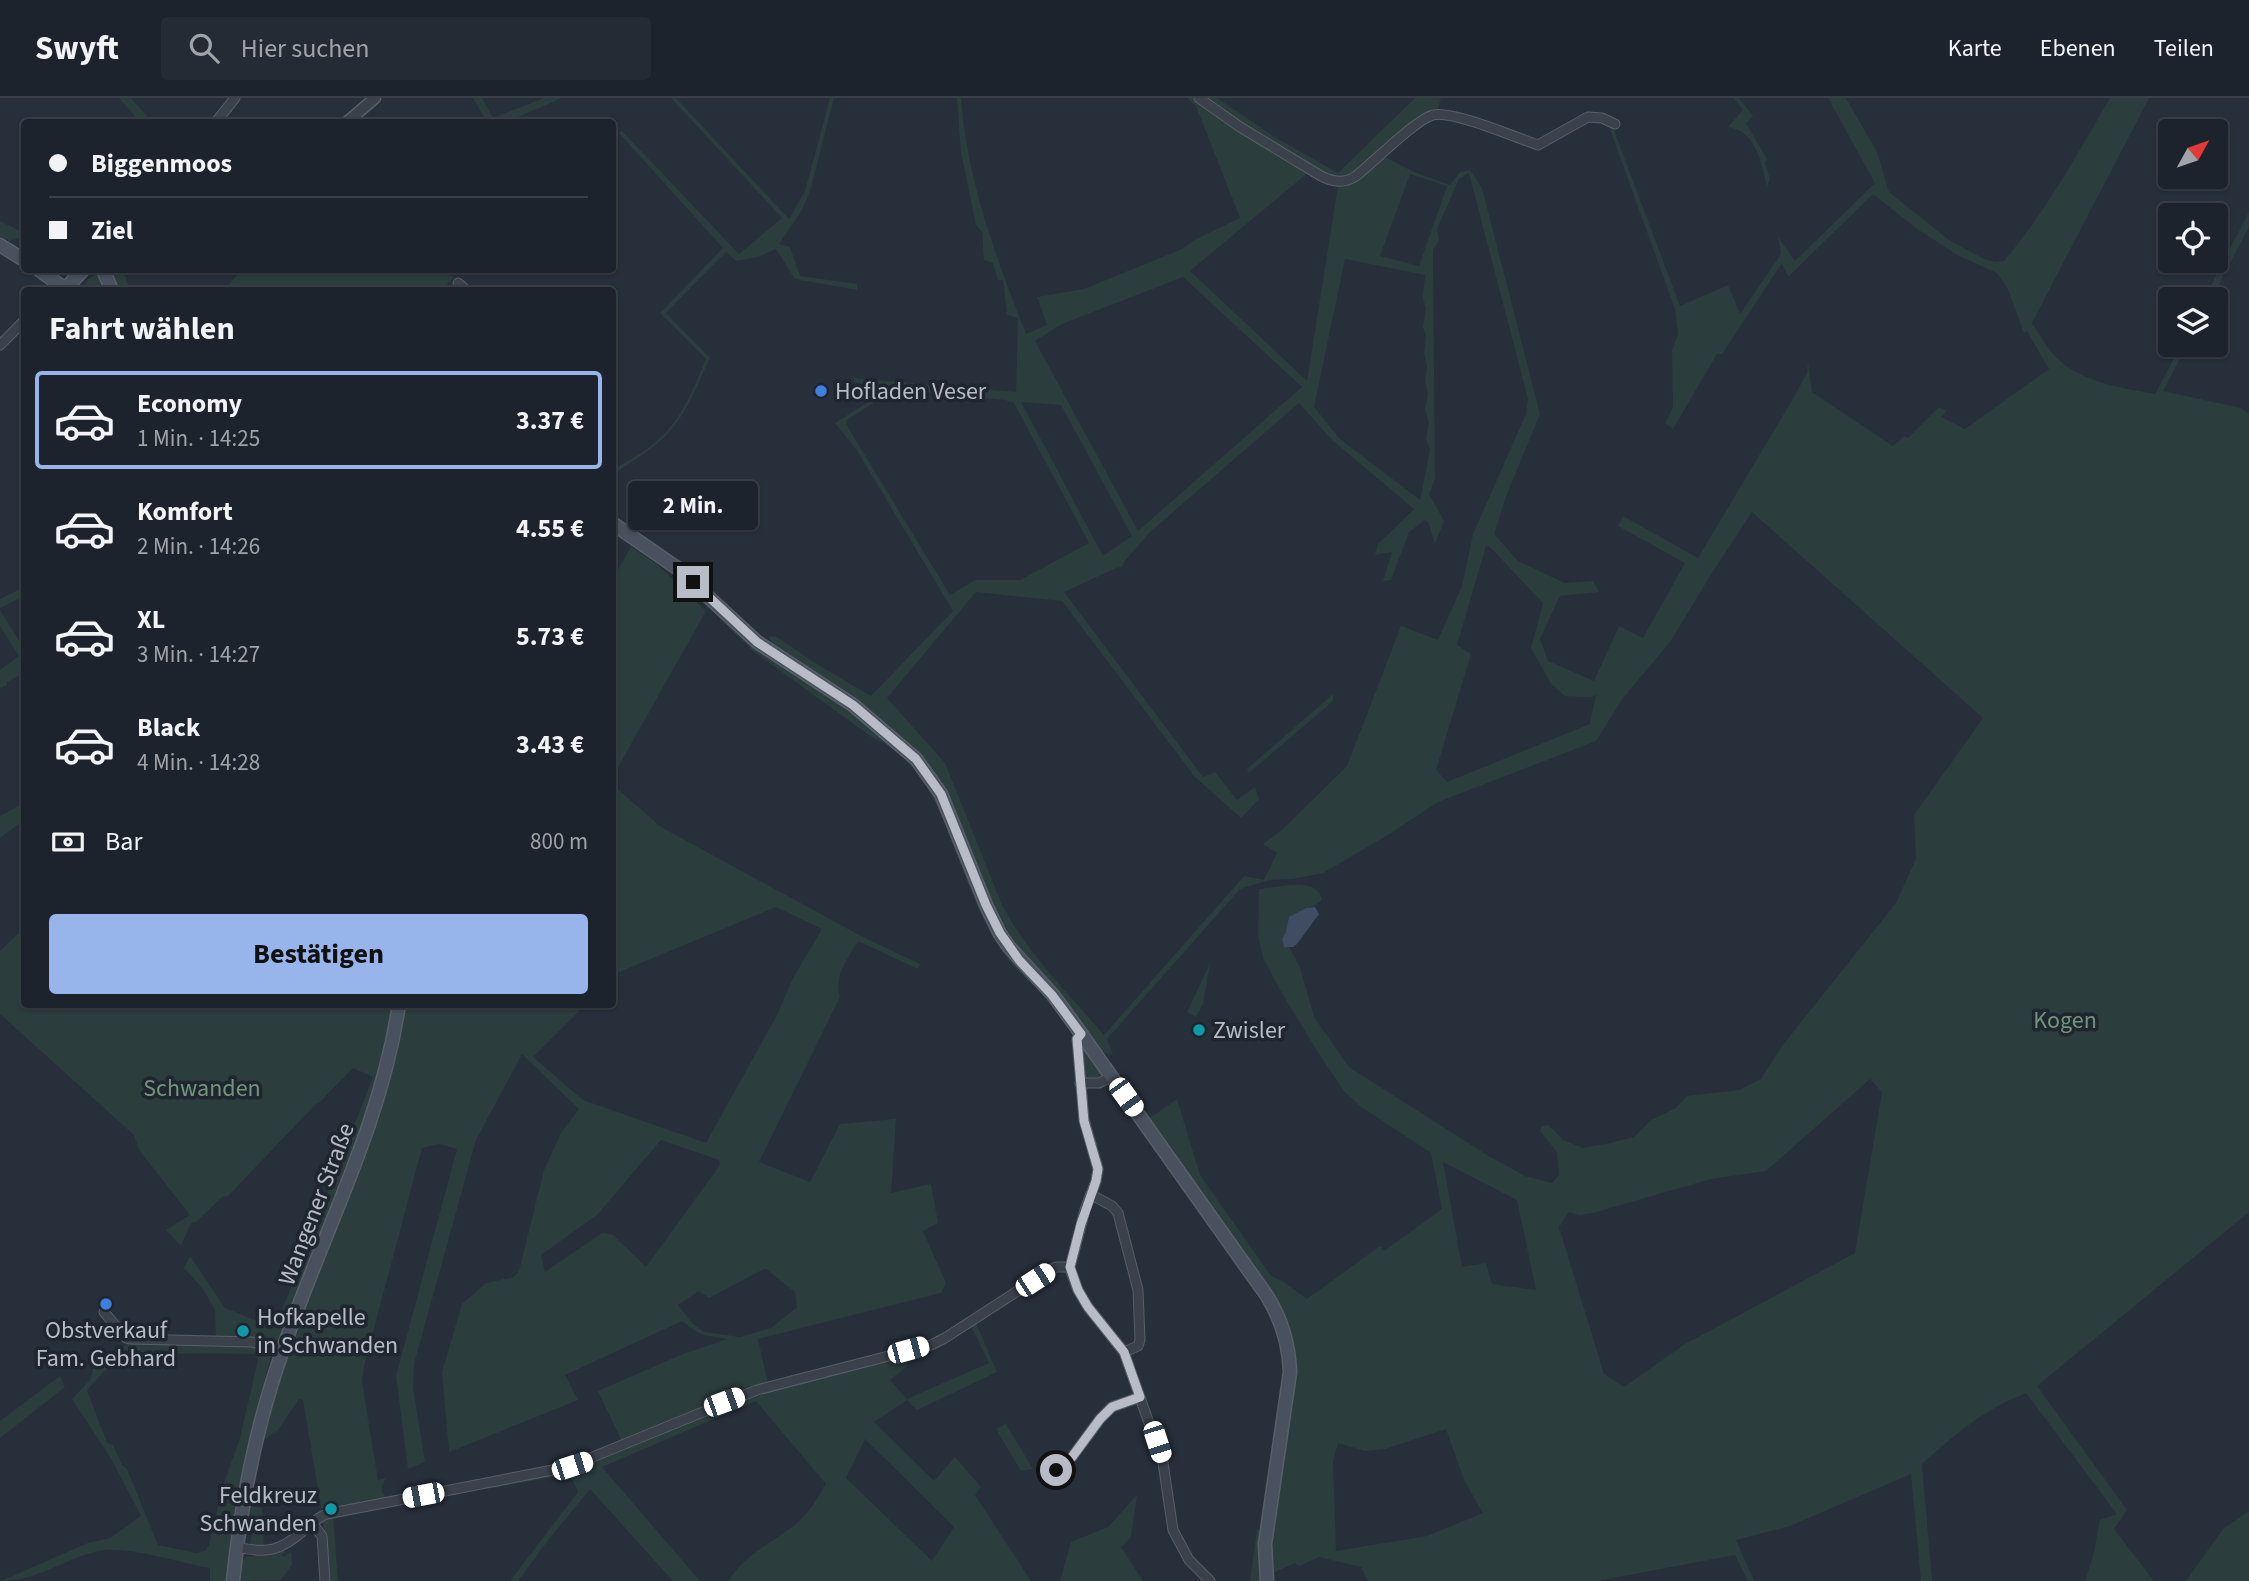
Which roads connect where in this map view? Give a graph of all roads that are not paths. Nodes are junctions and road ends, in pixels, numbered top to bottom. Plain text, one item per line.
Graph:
1 (235, 98) edge
2 (375, 98) edge
3 (1199, 98) edge
4 (218, 119) edge
5 (350, 119) edge
6 (1615, 124) dead end
7 (0, 245) edge
8 (21, 258) edge
9 (43, 273) edge
10 (80, 273) edge
11 (458, 283) dead end
12 (60, 287) edge
13 (67, 287) edge
14 (463, 287) edge
15 (21, 324) edge
16 (0, 345) edge
17 (616, 526) edge
18 (398, 1008) edge
19 (1081, 1034) junction
20 (1111, 1077) junction
21 (1080, 1083) junction
22 (1092, 1195) junction
23 (1070, 1267) junction
24 (104, 1311) dead end
25 (282, 1352) junction
26 (1124, 1352) junction
27 (1140, 1397) junction
28 (1056, 1470) dead end
29 (312, 1523) junction
30 (237, 1547) junction
31 (233, 1581) edge
32 (325, 1581) edge
33 (1210, 1581) edge
34 (1267, 1581) edge

1 - 4 street
2 - 5 street
3 - 6 street
7 - 8 main road
9 - 12 main road
10 - 13 main road
11 - 14 street
15 - 16 street
17 - 19 main road
18 - 25 main road, Wangener Straße
19 - 20 main road
19 - 21 street
20 - 21 street
20 - 34 main road
21 - 22 street
22 - 23 street
22 - 26 street
23 - 26 street
23 - 29 street
24 - 25 street
25 - 30 main road, Wangener Straße
26 - 27 street
27 - 28 street
27 - 33 street
29 - 30 street
29 - 32 street
30 - 31 main road, Wangener Straße

